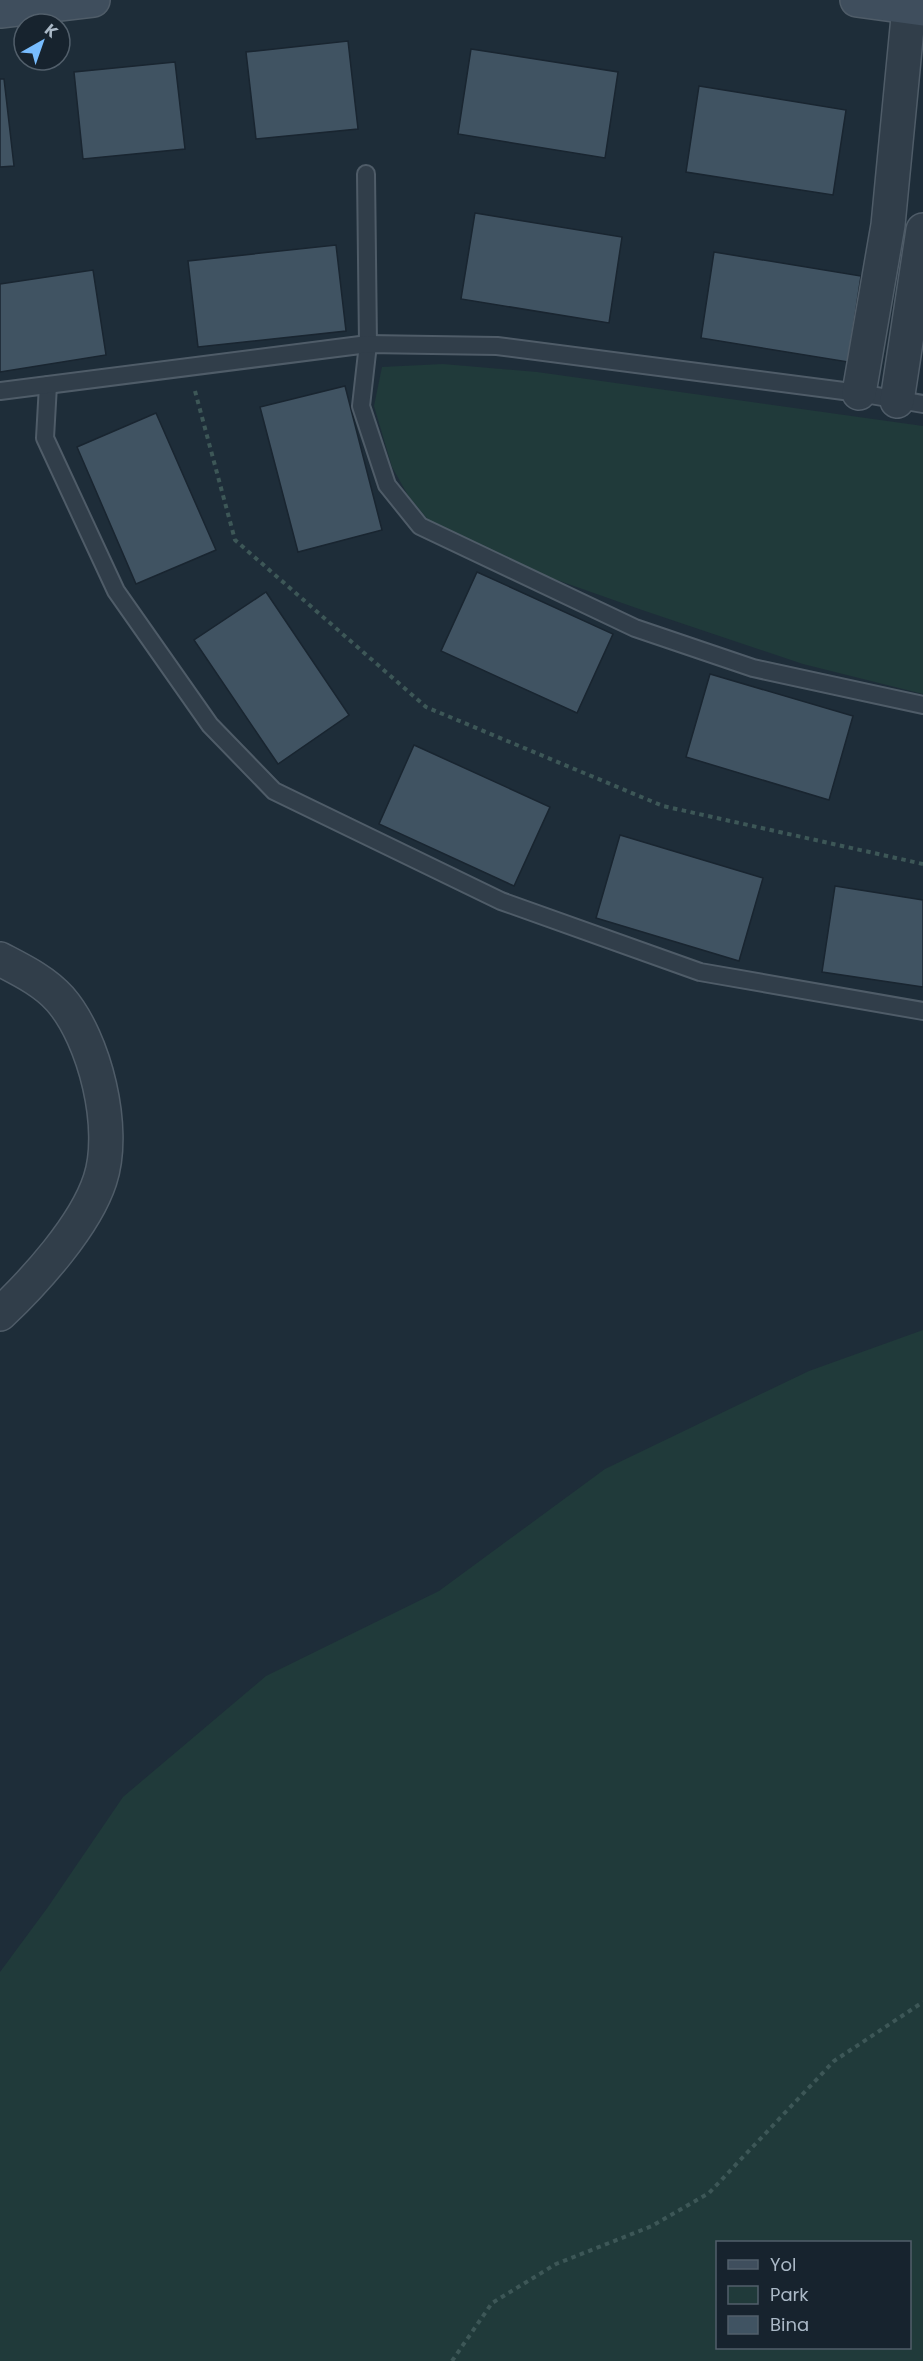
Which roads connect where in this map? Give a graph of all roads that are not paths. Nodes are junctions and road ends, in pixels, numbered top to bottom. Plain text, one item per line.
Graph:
1 (93, 0) edge
2 (857, 0) edge
3 (916, 8) edge
4 (0, 11) edge
5 (366, 174) dead end
6 (923, 230) edge
7 (368, 344) junction
8 (48, 385) junction
9 (0, 391) edge
10 (859, 393) junction
11 (910, 403) edge
12 (923, 705) edge
13 (0, 959) edge
14 (923, 1011) edge
15 (0, 1314) edge

1 - 4 street
2 - 3 street
3 - 10 street
5 - 7 lane
6 - 11 street
7 - 8 lane
7 - 10 lane
7 - 12 lane
8 - 9 lane
8 - 14 lane
10 - 11 lane
13 - 15 street

